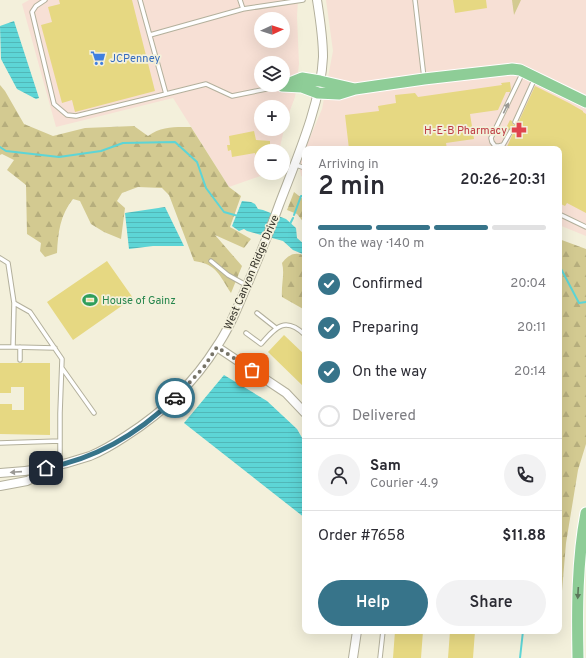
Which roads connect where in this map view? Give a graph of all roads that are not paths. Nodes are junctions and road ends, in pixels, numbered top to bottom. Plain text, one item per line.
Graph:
1 (45, 0) edge
2 (140, 0) edge
3 (240, 0) edge
4 (303, 0) edge
5 (317, 0) edge
6 (415, 0) edge
7 (289, 1) edge
8 (243, 10) junction
9 (150, 35) junction
10 (523, 71) junction
11 (535, 77) junction
12 (424, 79) junction
13 (320, 81) junction
14 (290, 83) edge
15 (290, 86) edge
16 (355, 89) junction
17 (254, 92) edge
18 (318, 93) junction
19 (166, 94) junction
20 (586, 102) edge
21 (515, 122) dead end
22 (510, 131) dead end
23 (294, 165) junction
24 (302, 167) edge
25 (562, 215) edge
26 (586, 227) edge
27 (0, 258) edge
28 (211, 261) dead end
29 (247, 286) junction
30 (14, 303) junction
31 (257, 313) dead end
32 (276, 328) junction
33 (302, 332) edge
34 (246, 333) dead end
35 (0, 347) edge
36 (13, 347) junction
37 (20, 347) junction
38 (217, 347) junction
39 (55, 348) junction
40 (20, 360) dead end
41 (62, 368) junction
42 (302, 410) edge
43 (94, 413) dead end
44 (60, 441) junction
45 (0, 443) edge
46 (60, 465) junction
47 (0, 473) edge
48 (0, 486) edge
49 (586, 513) edge
50 (356, 634) edge
51 (383, 634) edge
52 (352, 658) edge
53 (380, 658) edge
54 (578, 658) edge

1 - 19 lane
2 - 9 lane
3 - 8 lane
4 - 7 lane
5 - 13 street, West Canyon Ridge Drive
6 - 12 lane
7 - 8 lane
8 - 9 lane
9 - 19 lane
10 - 11 main road
10 - 12 main road
22 -> 10 lane
11 - 20 main road
11 - 21 lane
12 - 16 main road
13 - 14 main road
13 - 16 main road
13 - 18 street, West Canyon Ridge Drive
15 - 18 main road
16 - 18 main road
17 - 19 lane
18 - 23 street, West Canyon Ridge Drive
23 - 24 lane
23 - 29 street, West Canyon Ridge Drive
25 - 26 lane
27 - 30 lane
28 - 29 lane
29 - 38 street, West Canyon Ridge Drive
30 - 36 lane
30 - 39 lane
31 - 32 lane
32 - 33 lane
32 - 34 lane
35 - 36 lane
36 - 37 lane
37 - 39 lane
37 - 40 lane
38 - 42 street
38 - 46 street, West Canyon Ridge Drive
39 - 41 lane
41 - 43 lane
41 - 44 lane
44 - 45 lane
44 - 46 lane
46 -> 47 street, West Canyon Ridge Drive
46 - 48 street, West Canyon Ridge Drive
49 -> 54 main road
50 - 52 street
51 - 53 lane

